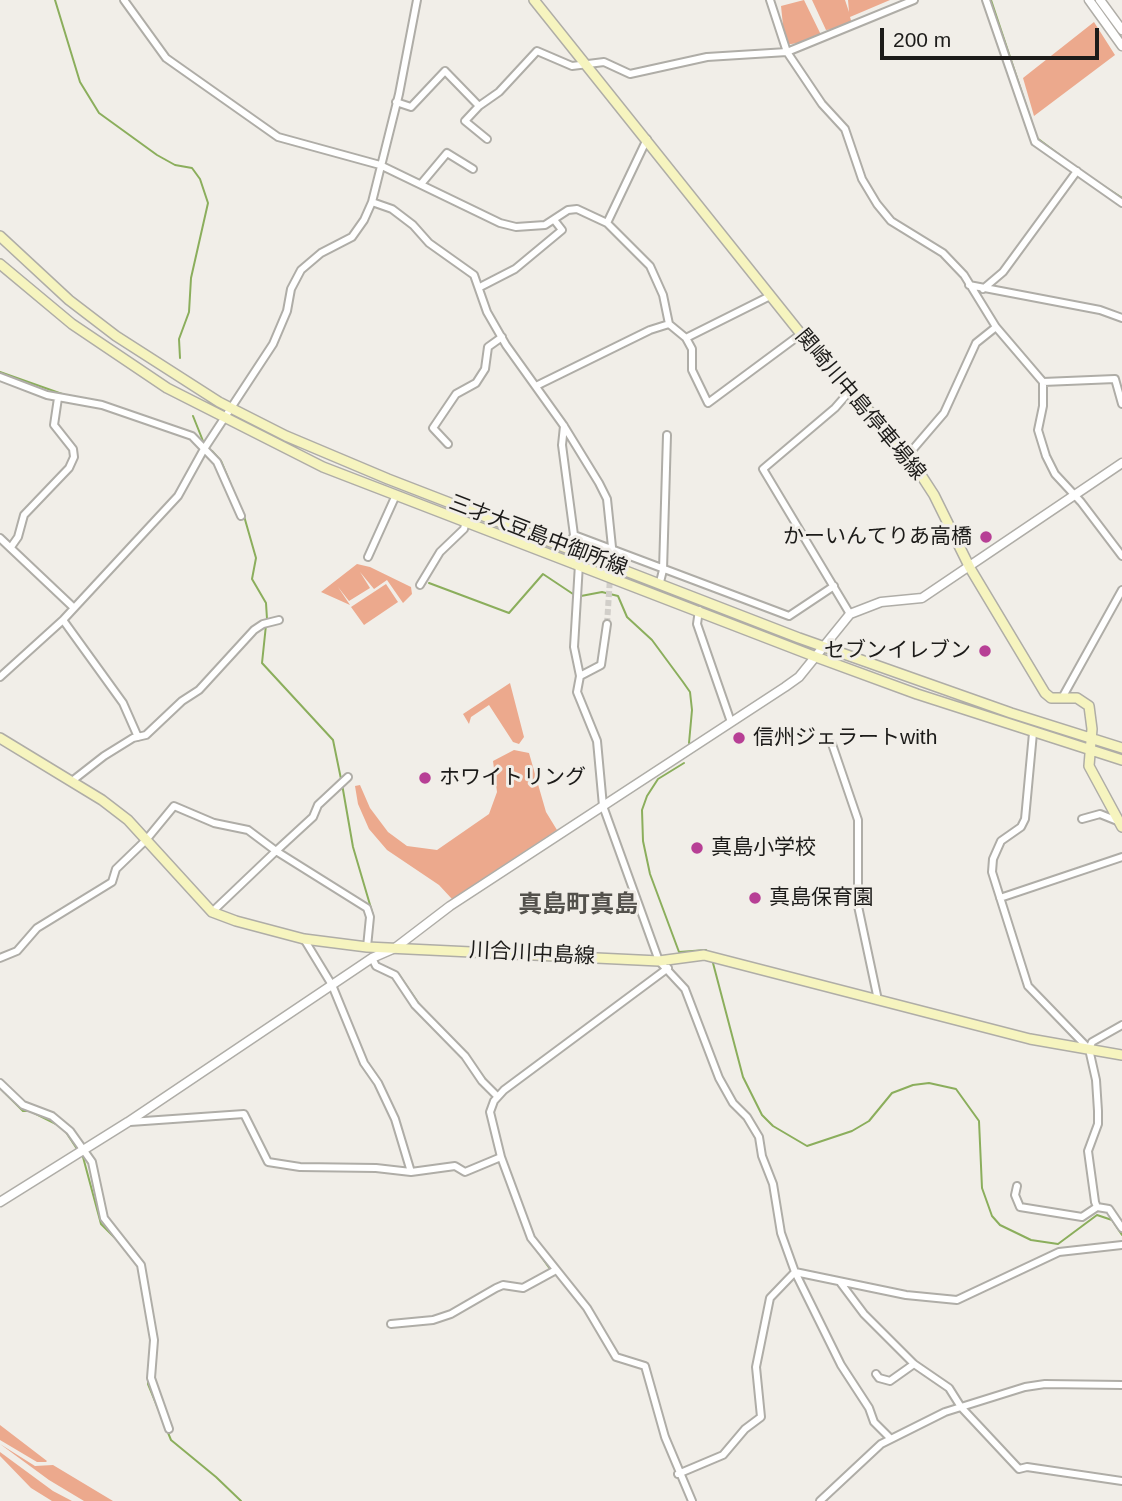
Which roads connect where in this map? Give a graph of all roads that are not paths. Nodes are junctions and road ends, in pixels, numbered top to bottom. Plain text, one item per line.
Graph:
1 (124, 0) edge
2 (417, 0) edge
3 (534, 0) edge
4 (770, 0) edge
5 (914, 0) edge
6 (986, 0) edge
7 (1089, 0) edge
8 (1100, 0) edge
9 (1122, 30) edge
10 (1122, 46) edge
11 (787, 52) junction
12 (586, 65) junction
13 (396, 102) junction
14 (479, 106) junction
15 (486, 139) dead end
16 (648, 139) junction
17 (380, 164) junction
18 (473, 169) dead end
19 (1077, 171) junction
20 (421, 184) junction
21 (372, 202) junction
22 (1122, 203) edge
23 (555, 221) junction
24 (607, 223) junction
25 (0, 236) edge
26 (0, 264) edge
27 (969, 285) junction
28 (481, 288) junction
29 (983, 289) junction
30 (770, 296) junction
31 (1122, 318) edge
32 (669, 324) junction
33 (996, 327) junction
34 (801, 334) junction
35 (502, 337) junction
36 (686, 338) junction
37 (0, 377) edge
38 (1119, 378) edge
39 (1043, 382) junction
40 (536, 386) junction
41 (849, 391) junction
42 (58, 398) junction
43 (1122, 404) edge
44 (231, 407) junction
45 (225, 418) junction
46 (564, 426) junction
47 (667, 435) dead end
48 (448, 444) dead end
49 (204, 449) junction
50 (908, 455) junction
51 (1122, 463) edge
52 (396, 495) junction
53 (1075, 495) junction
54 (241, 516) dead end
55 (466, 522) junction
56 (575, 535) junction
57 (0, 538) edge
58 (11, 547) junction
59 (568, 547) junction
60 (612, 547) tunnel mouth
61 (1122, 556) edge
62 (368, 557) dead end
63 (579, 564) junction
64 (970, 568) junction
65 (663, 570) junction
66 (660, 582) junction
67 (420, 585) dead end
68 (834, 586) junction
69 (1122, 590) edge
70 (74, 608) junction
71 (699, 610) junction
72 (850, 614) junction
73 (63, 620) junction
74 (279, 620) dead end
75 (607, 624) tunnel mouth
76 (823, 647) junction
77 (816, 657) junction
78 (580, 676) junction
79 (0, 677) edge
80 (1062, 698) junction
81 (731, 722) junction
82 (1033, 733) junction
83 (138, 737) junction
84 (0, 738) edge
85 (1091, 738) junction
86 (832, 744) dead end
87 (1122, 748) edge
88 (1090, 750) junction
89 (1122, 760) edge
90 (345, 780) dead end
91 (72, 781) junction
92 (603, 806) junction
93 (1082, 819) dead end
94 (1121, 824) edge
95 (146, 840) junction
96 (276, 850) junction
97 (1122, 857) edge
98 (1000, 898) junction
99 (212, 912) junction
100 (304, 939) junction
101 (367, 947) junction
102 (394, 948) junction
103 (0, 958) edge
104 (372, 958) junction
105 (659, 961) junction
106 (668, 968) junction
107 (332, 985) junction
108 (878, 1000) junction
109 (1122, 1025) edge
110 (1089, 1049) junction
111 (1122, 1055) edge
112 (0, 1083) edge
113 (497, 1096) junction
114 (128, 1122) junction
115 (84, 1149) junction
116 (501, 1157) junction
117 (411, 1172) junction
118 (1017, 1186) dead end
119 (0, 1202) edge
120 (1097, 1207) junction
121 (1122, 1228) edge
122 (1122, 1245) edge
123 (556, 1270) junction
124 (795, 1272) junction
125 (840, 1282) junction
126 (391, 1324) dead end
127 (914, 1364) junction
128 (876, 1374) dead end
129 (1122, 1385) edge
130 (961, 1406) junction
131 (170, 1429) dead end
132 (890, 1438) junction
133 (678, 1474) junction
134 (1122, 1481) edge
135 (692, 1501) edge
136 (820, 1501) edge

1 - 17 street
2 - 13 street
3 - 12 main road, 関崎川中島停車場線
4 - 11 street
5 - 11 street
6 - 19 street
7 - 10 street
8 - 9 street
11 - 12 street
11 - 27 street
12 - 14 street
12 - 16 main road, 関崎川中島停車場線
13 - 14 street
13 - 17 street
14 - 15 street
16 - 24 street
16 - 30 main road, 関崎川中島停車場線
17 - 20 street
17 - 21 street
18 - 20 street
19 - 22 street
19 - 29 street
20 - 23 street
21 - 28 street
21 - 44 street
23 - 24 street
23 - 28 street
24 - 32 street
25 - 44 main road, 三才大豆島中御所線
26 - 45 main road, 三才大豆島中御所線
27 - 29 street
27 - 33 street
28 - 35 street
29 - 31 street
30 - 34 main road, 関崎川中島停車場線
30 - 36 street
32 - 36 street
32 - 40 street
33 - 39 street
33 - 50 street
34 - 36 street
34 - 41 main road, 関崎川中島停車場線
35 - 40 street
35 - 48 street
37 - 42 street
38 - 39 street
38 - 43 street
39 - 53 street
40 - 46 street
41 - 50 main road, 関崎川中島停車場線
41 - 68 street
42 - 49 street
42 - 58 street
44 - 45 street
44 - 59 main road, 三才大豆島中御所線
45 - 49 street
45 - 52 main road, 三才大豆島中御所線
46 - 56 street
46 - 60 street
47 - 65 street
49 - 54 street
49 - 70 street
50 - 64 main road, 関崎川中島停車場線
51 - 53 street
52 - 55 main road, 三才大豆島中御所線
52 - 62 street
53 - 61 street
53 - 64 street
55 - 63 main road, 三才大豆島中御所線
55 - 67 street
56 - 59 street
56 - 65 street
57 - 58 street
58 - 70 street
59 - 66 main road, 三才大豆島中御所線
63 - 71 main road, 三才大豆島中御所線
63 - 78 street
64 - 72 street
64 - 80 main road, 関崎川中島停車場線
65 - 66 street
65 - 68 street
66 - 76 main road, 三才大豆島中御所線
68 - 72 street
69 - 80 street
70 - 73 street
71 - 77 main road, 三才大豆島中御所線
71 - 81 street
72 - 76 street
73 - 79 street
73 - 83 street
74 - 83 street
75 - 78 street
76 - 77 street
76 - 85 main road, 三才大豆島中御所線
77 - 81 street
77 - 82 main road, 三才大豆島中御所線
78 - 92 street
80 - 85 main road, 関崎川中島停車場線
81 - 92 street
82 - 88 main road, 三才大豆島中御所線
82 - 98 street
83 - 91 street
84 - 91 main road
85 - 87 main road, 三才大豆島中御所線
85 - 88 main road, 関崎川中島停車場線
86 - 108 street
88 - 89 main road, 三才大豆島中御所線
88 - 94 main road, 関崎川中島停車場線
90 - 96 street
91 - 95 main road
92 - 102 street
92 - 105 street
93 - 94 street
95 - 96 street
95 - 99 main road
95 - 103 street
96 - 99 street
96 - 101 street
97 - 98 street
98 - 110 street
99 - 100 main road, 川合川中島線
100 - 101 main road, 川合川中島線
100 - 107 street
101 - 102 main road, 川合川中島線
102 - 104 street
102 - 105 main road, 川合川中島線
104 - 107 street
104 - 113 street
105 - 106 street
105 - 108 main road, 川合川中島線
106 - 113 street
106 - 124 street
107 - 114 street
107 - 117 street
108 - 110 main road, 川合川中島線
109 - 110 street
110 - 111 main road, 川合川中島線
110 - 120 street
112 - 115 street
113 - 116 street
114 - 115 street
114 - 117 street
115 - 119 street
115 - 131 street
116 - 117 street
116 - 123 street
118 - 120 street
120 - 121 street
122 - 125 street
123 - 126 street
123 - 133 street
124 - 125 street
124 - 132 street
124 - 133 street
125 - 127 street
127 - 128 street
127 - 130 street
129 - 130 street
130 - 132 street
130 - 134 street
132 - 136 street
133 - 135 street

